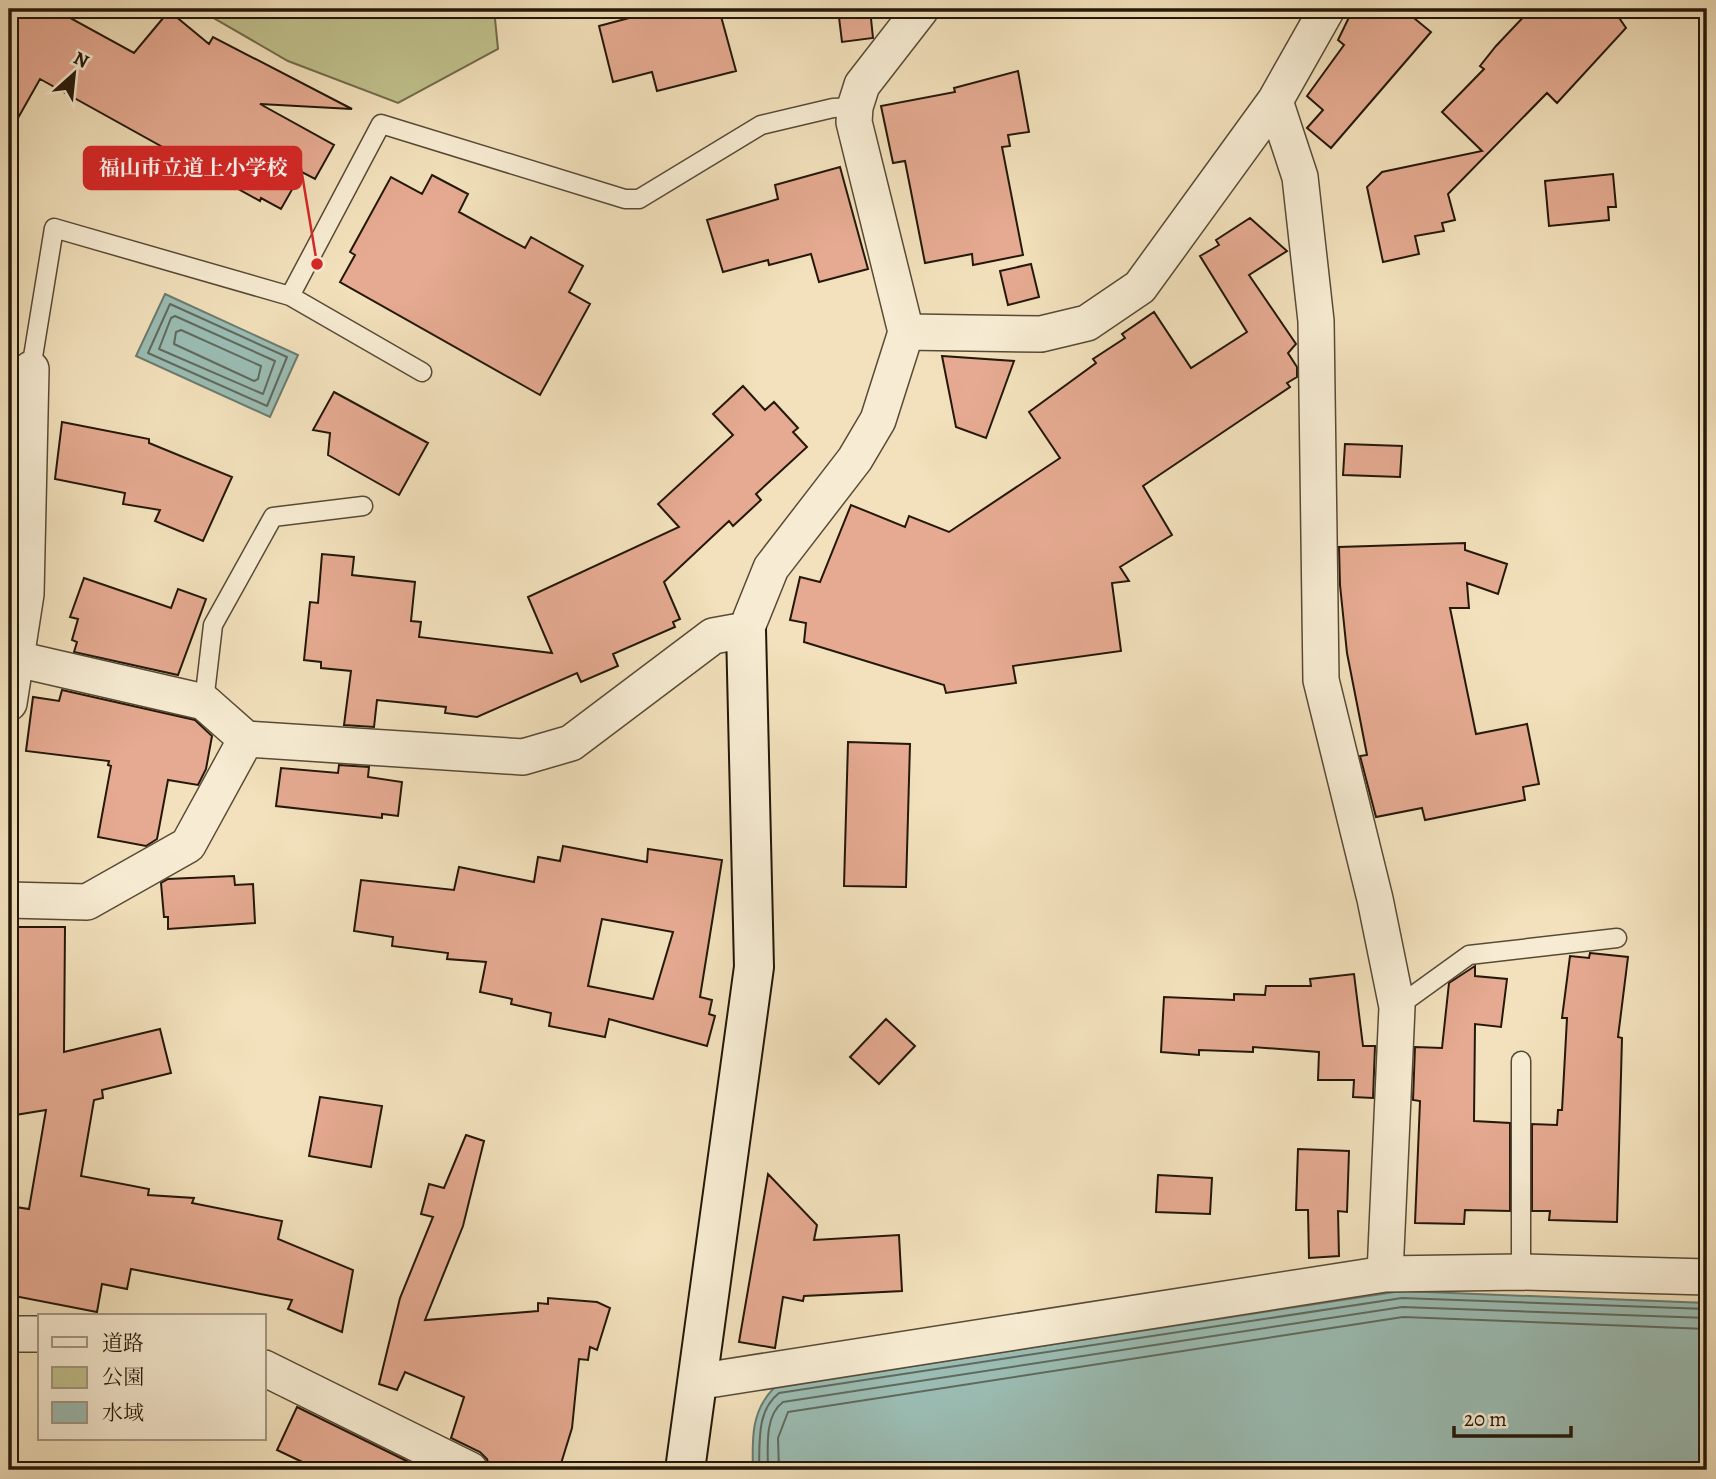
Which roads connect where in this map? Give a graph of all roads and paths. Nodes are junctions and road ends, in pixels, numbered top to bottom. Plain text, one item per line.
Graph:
1 (921, 9) edge
2 (1326, 9) edge
3 (1275, 101) junction
4 (855, 107) junction
5 (290, 296) junction
6 (906, 332) junction
7 (422, 372) dead end
8 (24, 383) edge
9 (363, 506) dead end
10 (17, 592) edge
11 (746, 630) junction
12 (17, 659) junction
13 (204, 702) junction
14 (9, 703) edge
15 (246, 739) junction
16 (9, 900) edge
17 (1617, 938) dead end
18 (1397, 1007) junction
19 (1521, 1061) dead end
20 (1521, 1272) junction
21 (1385, 1274) junction
22 (1707, 1278) edge
23 (9, 1334) edge
24 (38, 1334) edge
25 (266, 1369) edge
26 (696, 1382) junction
27 (470, 1470) edge
28 (685, 1470) edge

1 - 4 street
2 - 3 street
3 - 6 street
3 - 18 street
4 - 5 lane
4 - 6 street
5 - 7 lane
5 - 8 lane
6 - 11 street
8 - 10 street
9 - 13 lane
10 - 12 street
11 - 15 street
11 - 26 street
12 - 13 street
12 - 14 street
13 - 15 street
15 - 16 street
17 - 18 lane
18 - 21 street
19 - 20 lane
20 - 21 street
20 - 22 street
21 - 26 street
23 - 24 street
25 - 27 street
26 - 28 street

